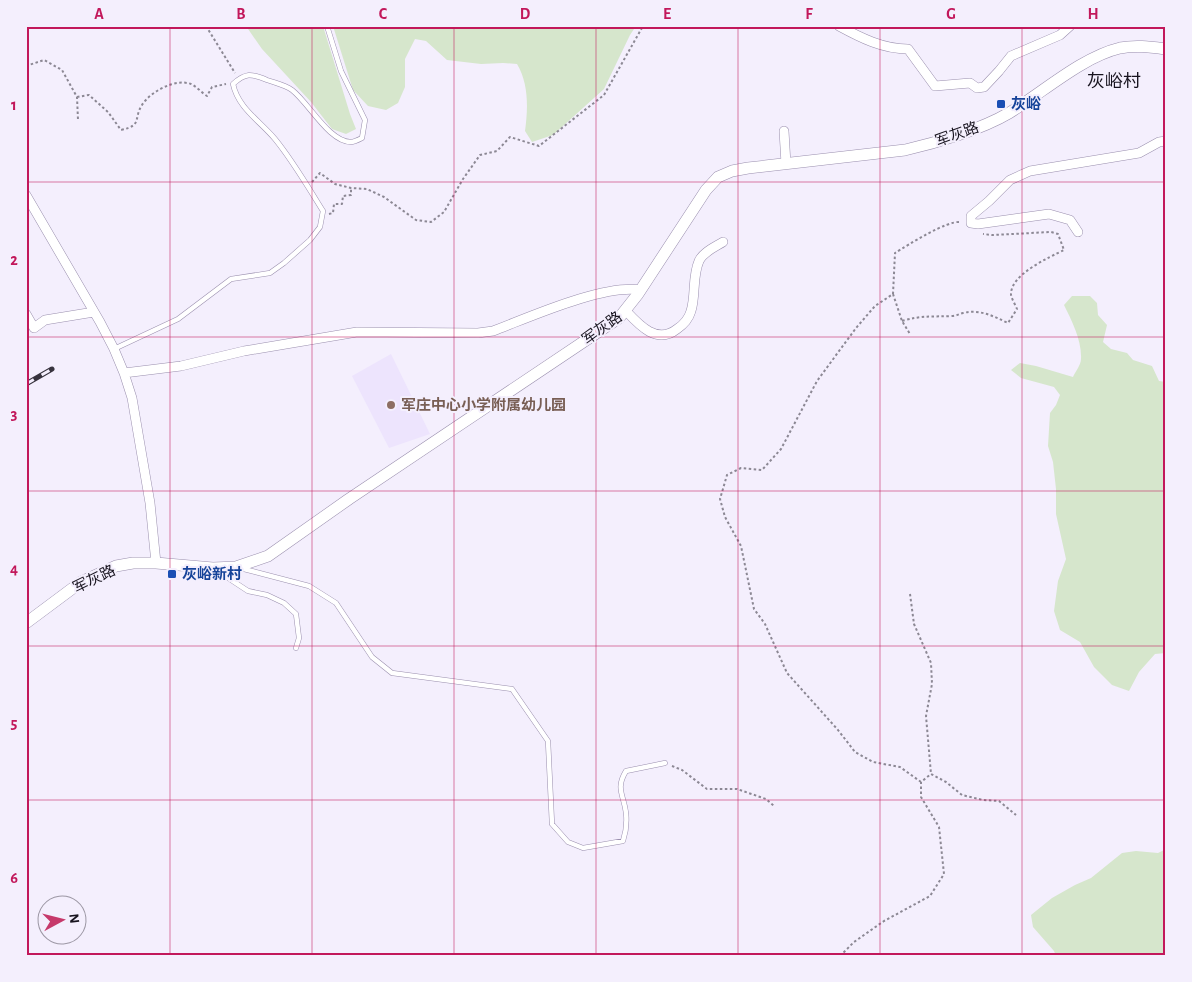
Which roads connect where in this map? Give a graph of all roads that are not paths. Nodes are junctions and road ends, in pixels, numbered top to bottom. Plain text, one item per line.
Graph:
1 (327, 26) edge
2 (839, 26) edge
3 (1070, 26) edge
4 (1166, 49) edge
5 (784, 131) dead end
6 (1166, 141) edge
7 (786, 164) junction
8 (26, 196) edge
9 (1078, 232) dead end
10 (723, 242) dead end
11 (641, 290) junction
12 (626, 311) junction
13 (94, 312) junction
14 (26, 314) edge
15 (114, 349) junction
16 (124, 373) junction
17 (156, 563) junction
18 (213, 568) junction
19 (236, 568) junction
20 (26, 623) edge
21 (296, 648) dead end
22 (665, 763) road end

1 - 15 lane
2 - 3 street
4 - 7 street, 军灰路
5 - 7 street
6 - 9 street
7 - 11 street, 军灰路
8 - 13 street
10 - 12 street
11 - 12 street, 军灰路
11 - 16 street
12 - 19 street, 军灰路
13 - 14 street
13 - 15 street
15 - 16 street
16 - 17 street
17 - 18 street, 军灰路
17 - 20 street, 军灰路
18 - 19 street, 军灰路
18 - 21 lane
19 - 22 lane

